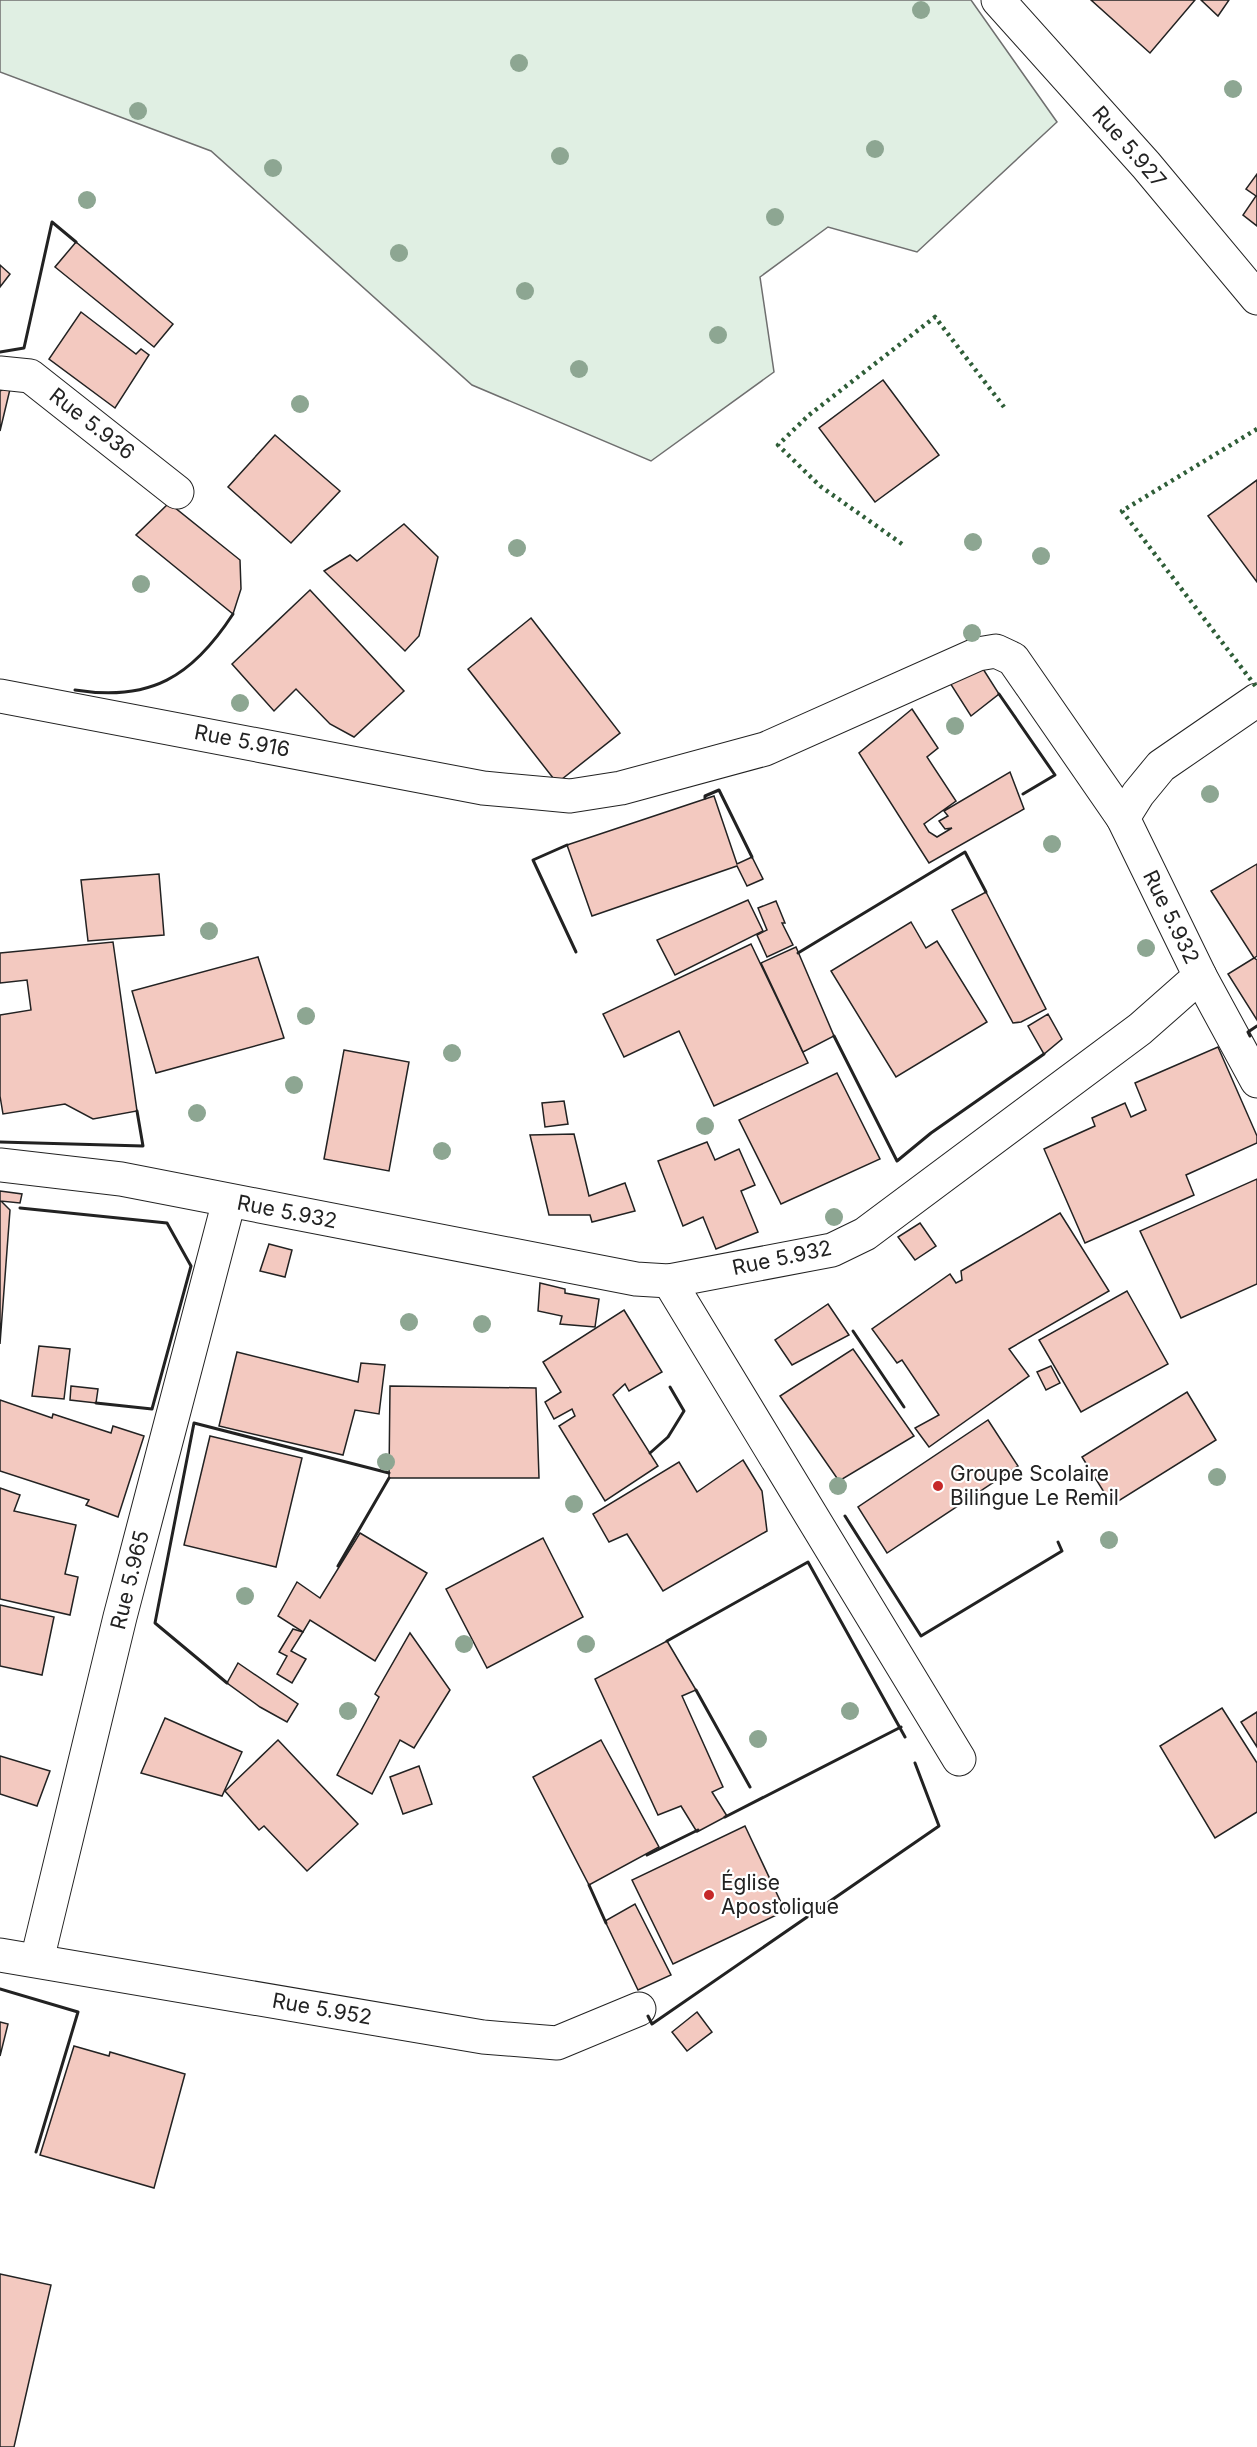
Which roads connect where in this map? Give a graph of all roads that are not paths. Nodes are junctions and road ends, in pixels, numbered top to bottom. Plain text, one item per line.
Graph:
1 (998, 0) edge
2 (1257, 298) edge
3 (0, 373) edge
4 (177, 492) dead end
5 (0, 696) edge
6 (1257, 700) edge
7 (1123, 818) junction
8 (1200, 976) junction
9 (1257, 1082) edge
10 (0, 1165) edge
11 (229, 1201) junction
12 (669, 1281) junction
13 (959, 1759) dead end
14 (0, 1955) edge
15 (37, 1960) junction
16 (639, 2009) dead end

1 - 2 street, Rue 5.927
3 - 4 street, Rue 5.936
5 - 7 street, Rue 5.916
6 - 7 street
7 - 8 street, Rue 5.932
8 - 9 street
8 - 12 street, Rue 5.932
10 - 11 street, Rue 5.932
11 - 12 street, Rue 5.932
11 - 15 street, Rue 5.965
12 - 13 street
14 - 15 street, Rue 5.952
15 - 16 street, Rue 5.952

